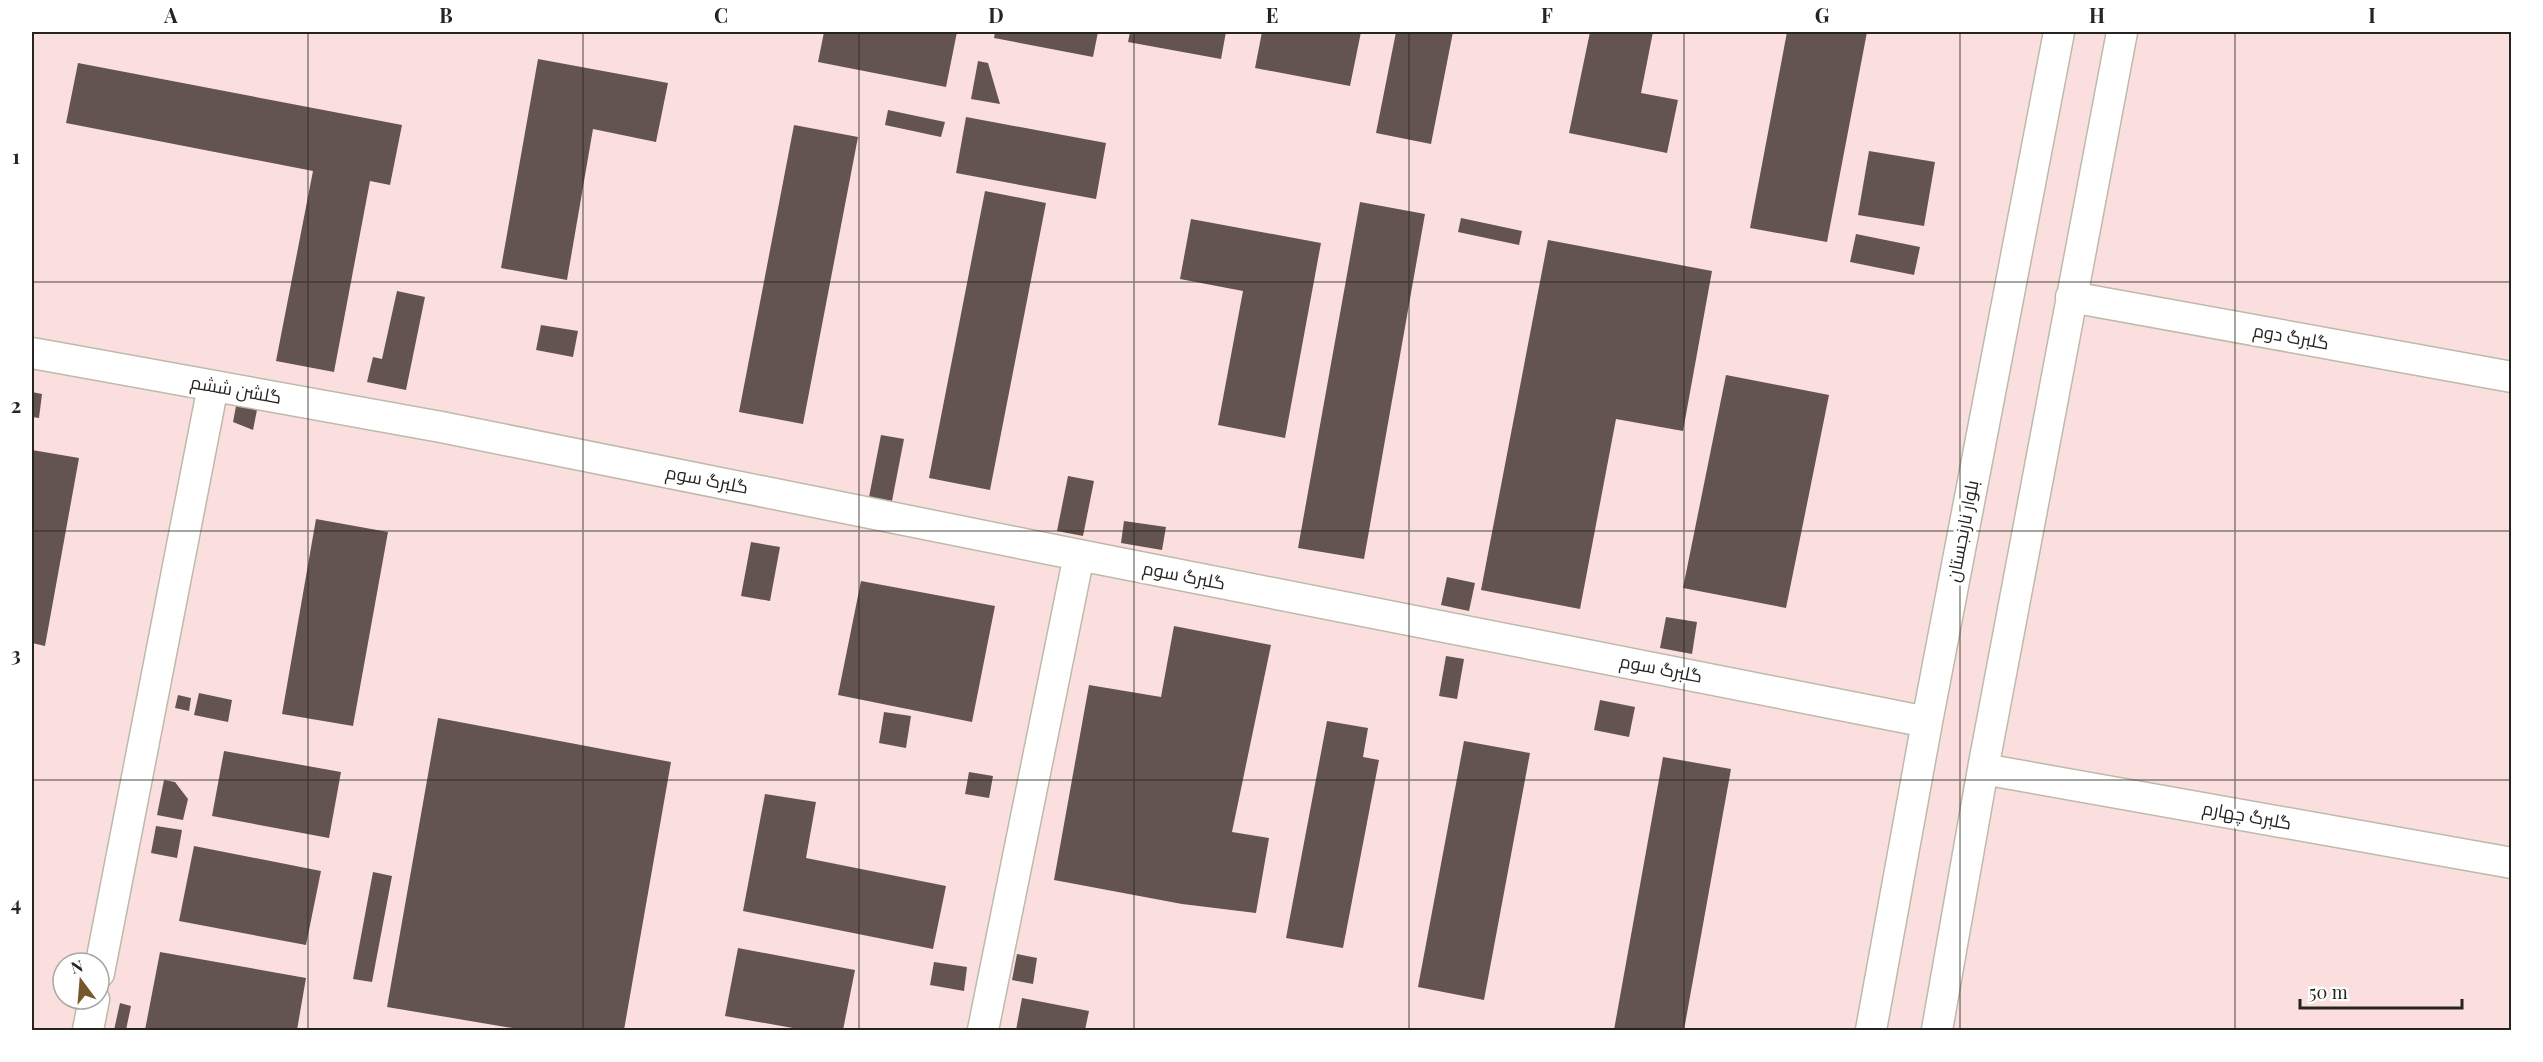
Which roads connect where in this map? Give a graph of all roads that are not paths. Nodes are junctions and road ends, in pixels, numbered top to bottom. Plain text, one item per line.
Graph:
1 (2059, 32) edge
2 (2122, 32) edge
3 (2071, 297) junction
4 (32, 353) edge
5 (2511, 377) edge
6 (213, 386) junction
7 (441, 427) joint
8 (1079, 555) junction
9 (1927, 722) junction
10 (1983, 769) junction
11 (2511, 863) edge
12 (103, 951) edge
13 (92, 1011) edge
14 (88, 1030) edge
15 (983, 1030) edge
16 (1871, 1030) edge
17 (1937, 1030) edge

1 - 9 street, بلوار نارنجستان
2 - 3 street
3 - 5 street, گلبرگ دوم
3 - 10 street
4 - 6 street, گلشن ششم
6 - 7 street, گلشن ششم
6 - 12 street
7 - 8 street, گلبرگ سوم
8 - 9 street, گلبرگ سوم
8 - 15 street
9 - 16 street, بلوار نارنجستان
10 - 11 street, گلبرگ چهارم
10 - 17 street
13 - 14 street

